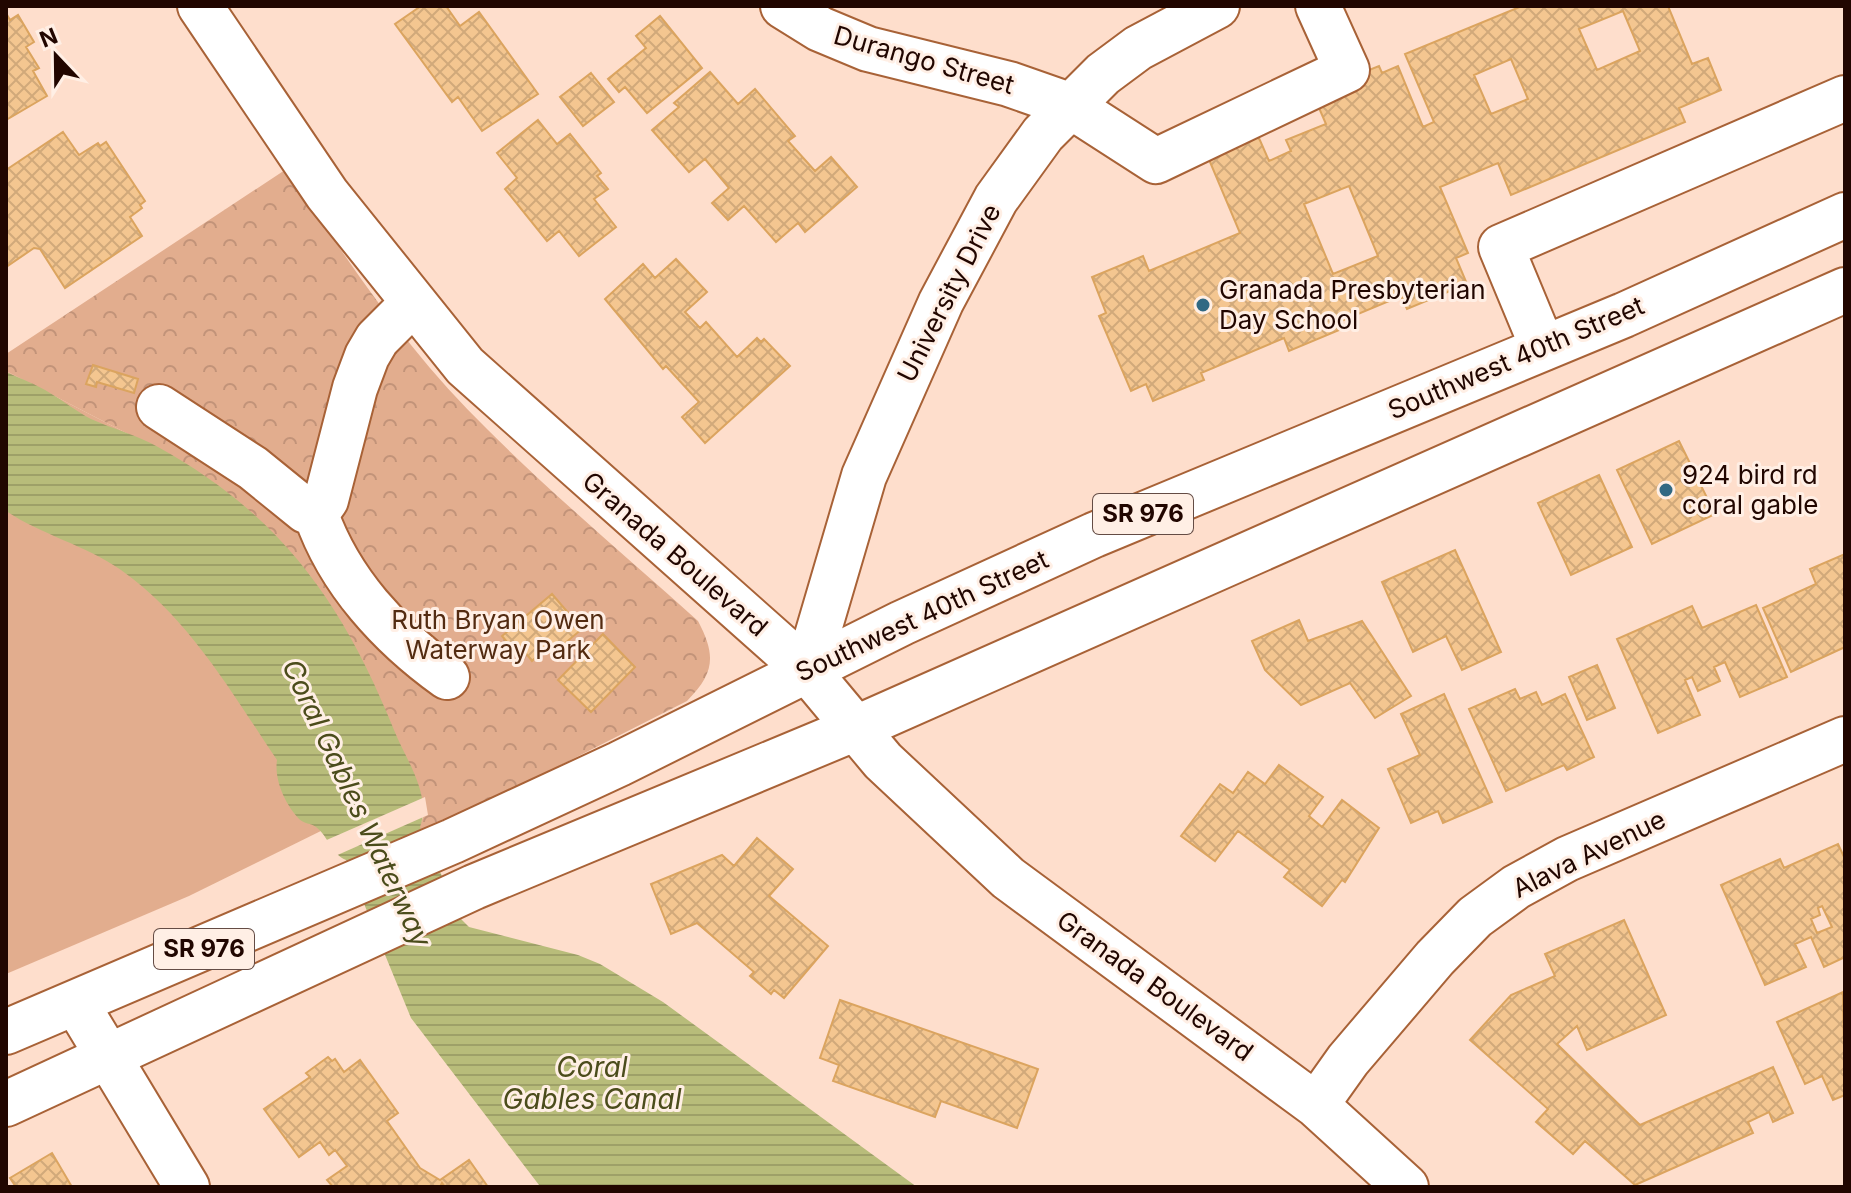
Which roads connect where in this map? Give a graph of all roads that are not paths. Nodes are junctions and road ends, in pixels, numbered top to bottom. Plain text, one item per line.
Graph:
1 (200, 6) edge
2 (783, 6) edge
3 (1217, 6) edge
4 (1318, 6) edge
5 (1845, 98) edge
6 (1069, 105) junction
7 (1845, 215) edge
8 (1845, 290) edge
9 (412, 304) junction
10 (1543, 348) junction
11 (159, 407) dead end
12 (316, 514) junction
13 (807, 670) junction
14 (447, 677) dead end
15 (854, 729) junction
16 (1845, 739) edge
17 (76, 1003) junction
18 (6, 1032) edge
19 (108, 1059) junction
20 (6, 1104) edge
21 (1316, 1105) junction
22 (187, 1187) edge
23 (1406, 1187) edge

1 - 9 main road, Granada Boulevard
2 - 6 main road, Durango Street
3 - 6 main road, University Drive
4 - 6 main road, Durango Street
5 - 10 main road
6 - 13 main road, University Drive
7 - 10 main road, Southwest 40th Street / SR 976
8 - 15 main road, SR 976
9 - 12 main road
9 - 13 main road, Granada Boulevard
10 - 13 main road, Southwest 40th Street / SR 976
11 - 12 main road
12 - 14 main road
13 - 15 main road, Granada Boulevard
13 - 17 main road, Southwest 40th Street / SR 976
15 - 19 main road, SR 976
15 - 21 main road, Granada Boulevard
16 - 21 main road, Alava Avenue
17 - 18 main road, Southwest 40th Street / SR 976
17 - 19 main road
19 - 20 main road, SR 976
19 - 22 main road
21 - 23 main road, Granada Boulevard

